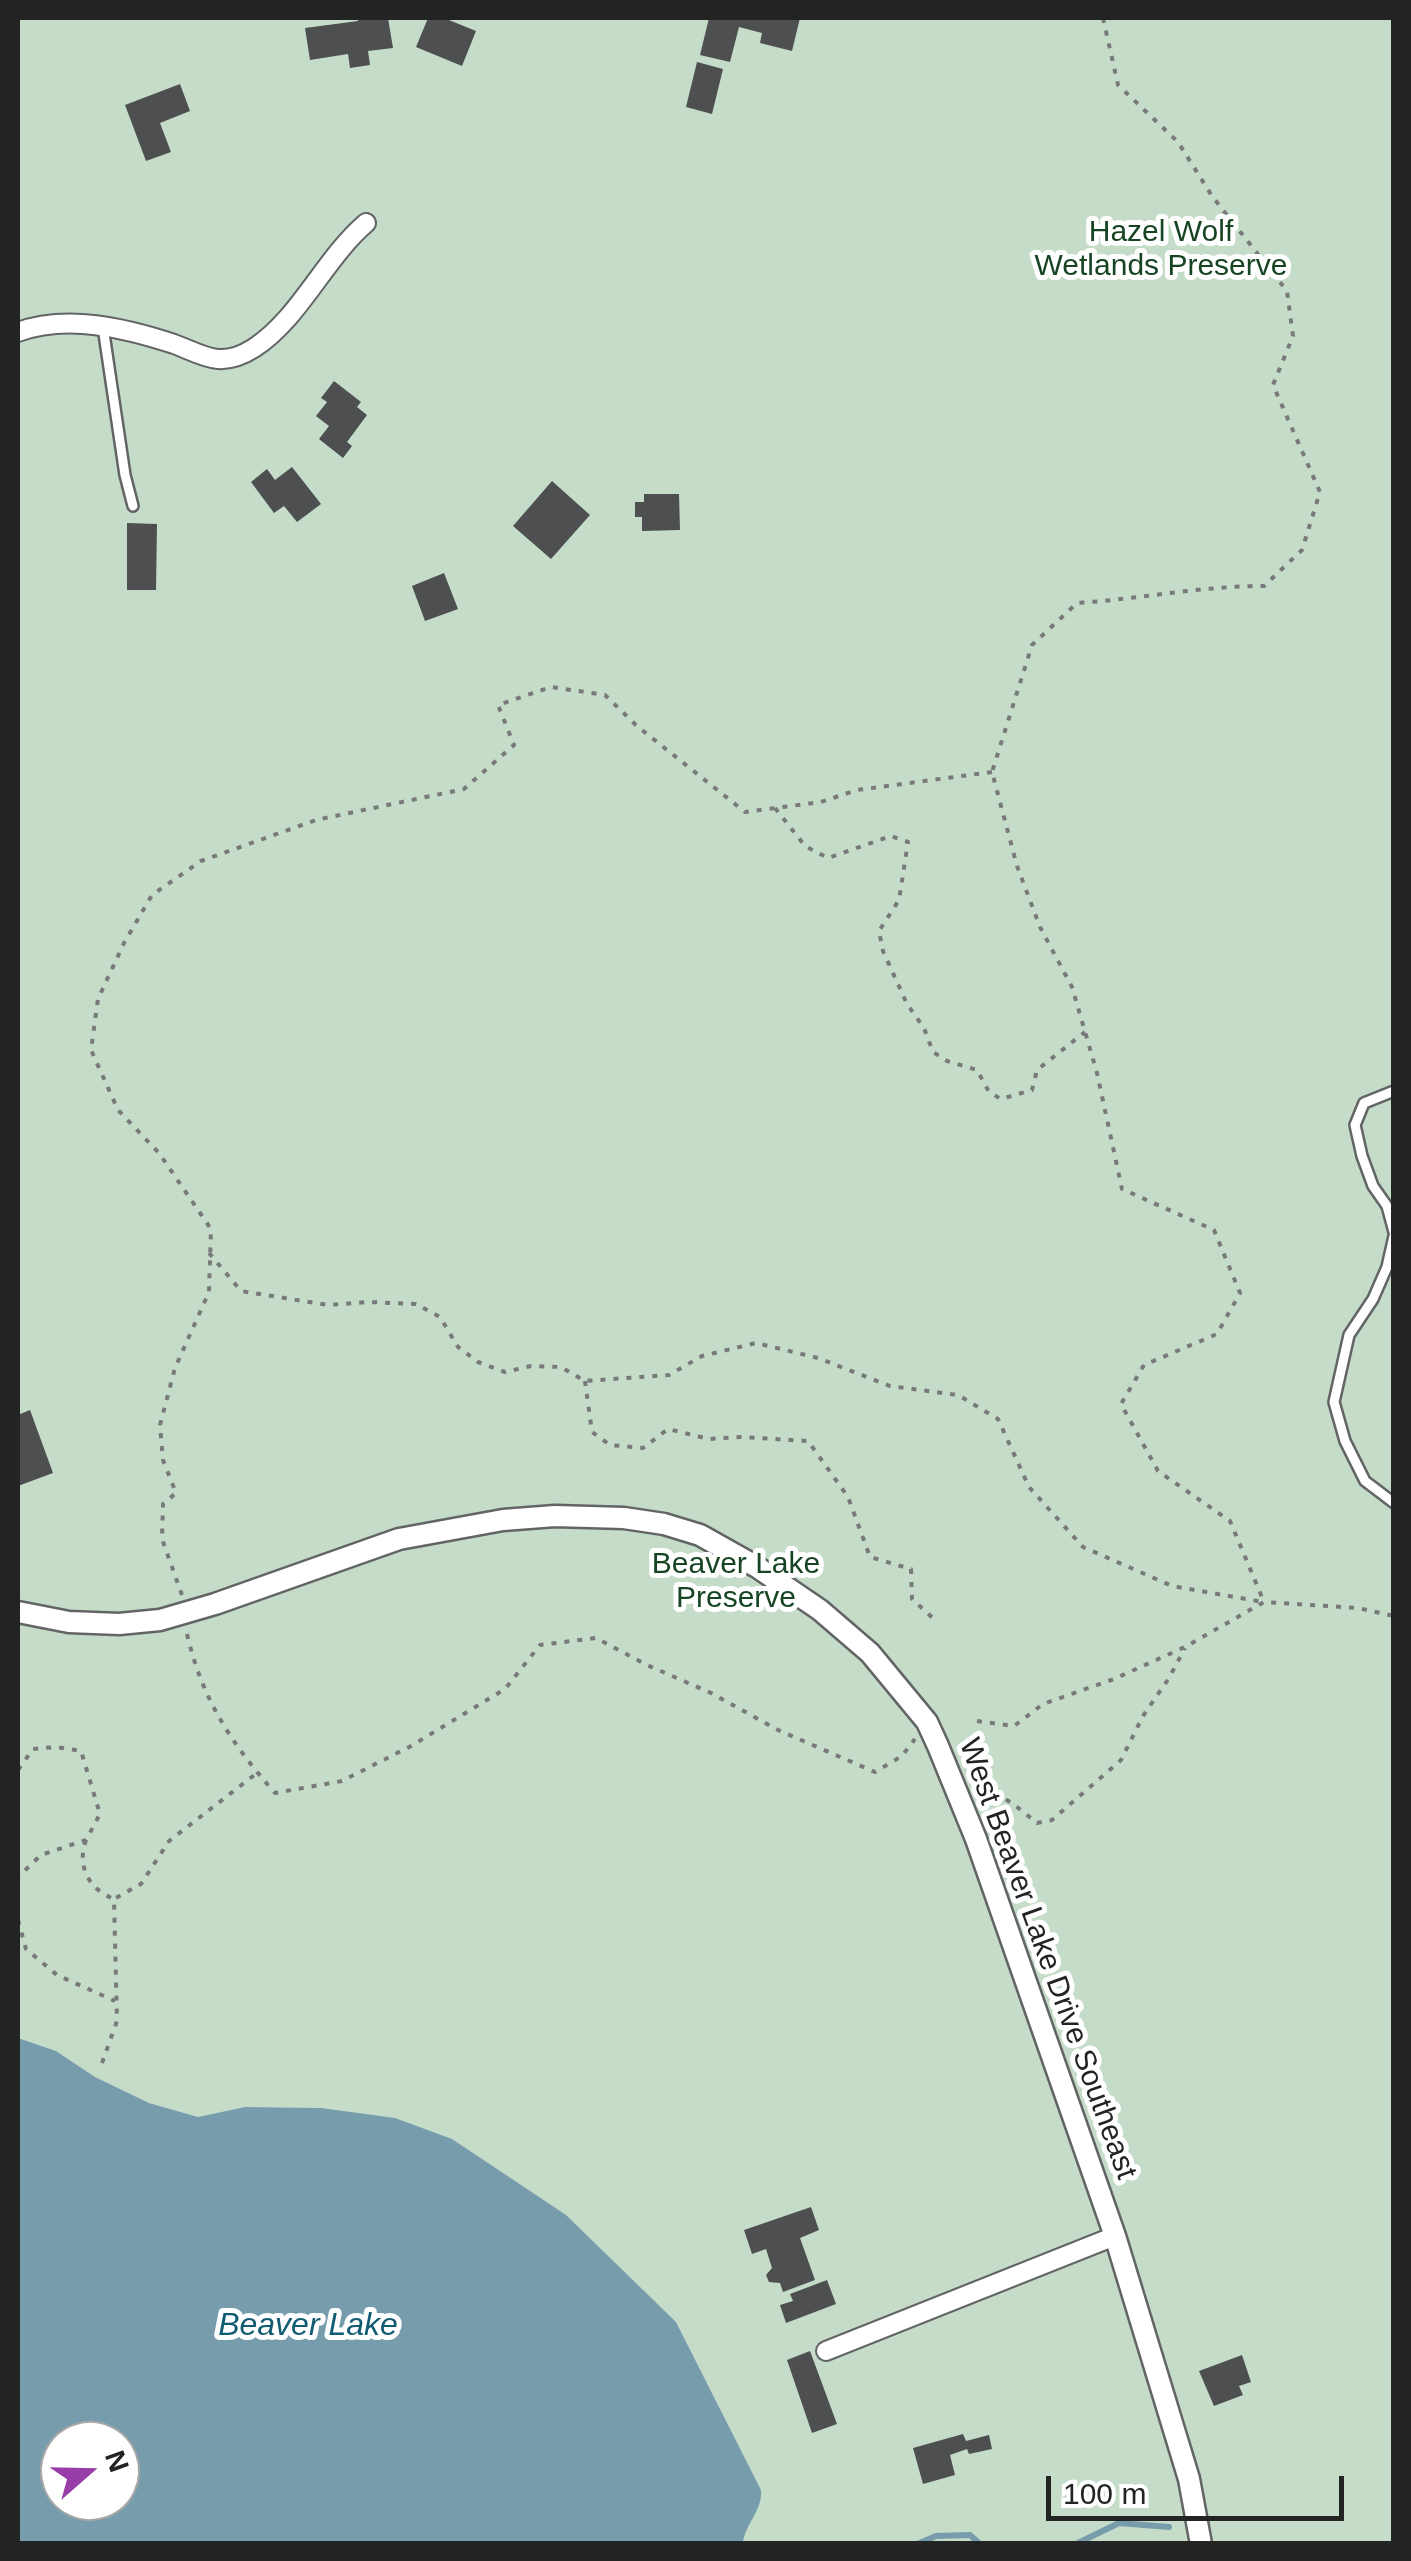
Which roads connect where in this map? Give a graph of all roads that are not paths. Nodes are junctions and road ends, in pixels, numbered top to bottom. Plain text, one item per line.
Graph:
1 (366, 223) dead end
2 (103, 328) junction
3 (18, 332) edge
4 (133, 506) dead end
5 (1394, 1091) edge
6 (1394, 1234) edge
7 (1394, 1503) edge
8 (18, 1612) edge
9 (1115, 2236) junction
10 (826, 2351) dead end
11 (1201, 2544) edge

1 - 2 street
2 - 3 street
2 - 4 lane
5 - 6 lane
6 - 7 lane
8 - 9 street, West Beaver Lake Drive Southeast
9 - 10 street
9 - 11 street, West Beaver Lake Drive Southeast

